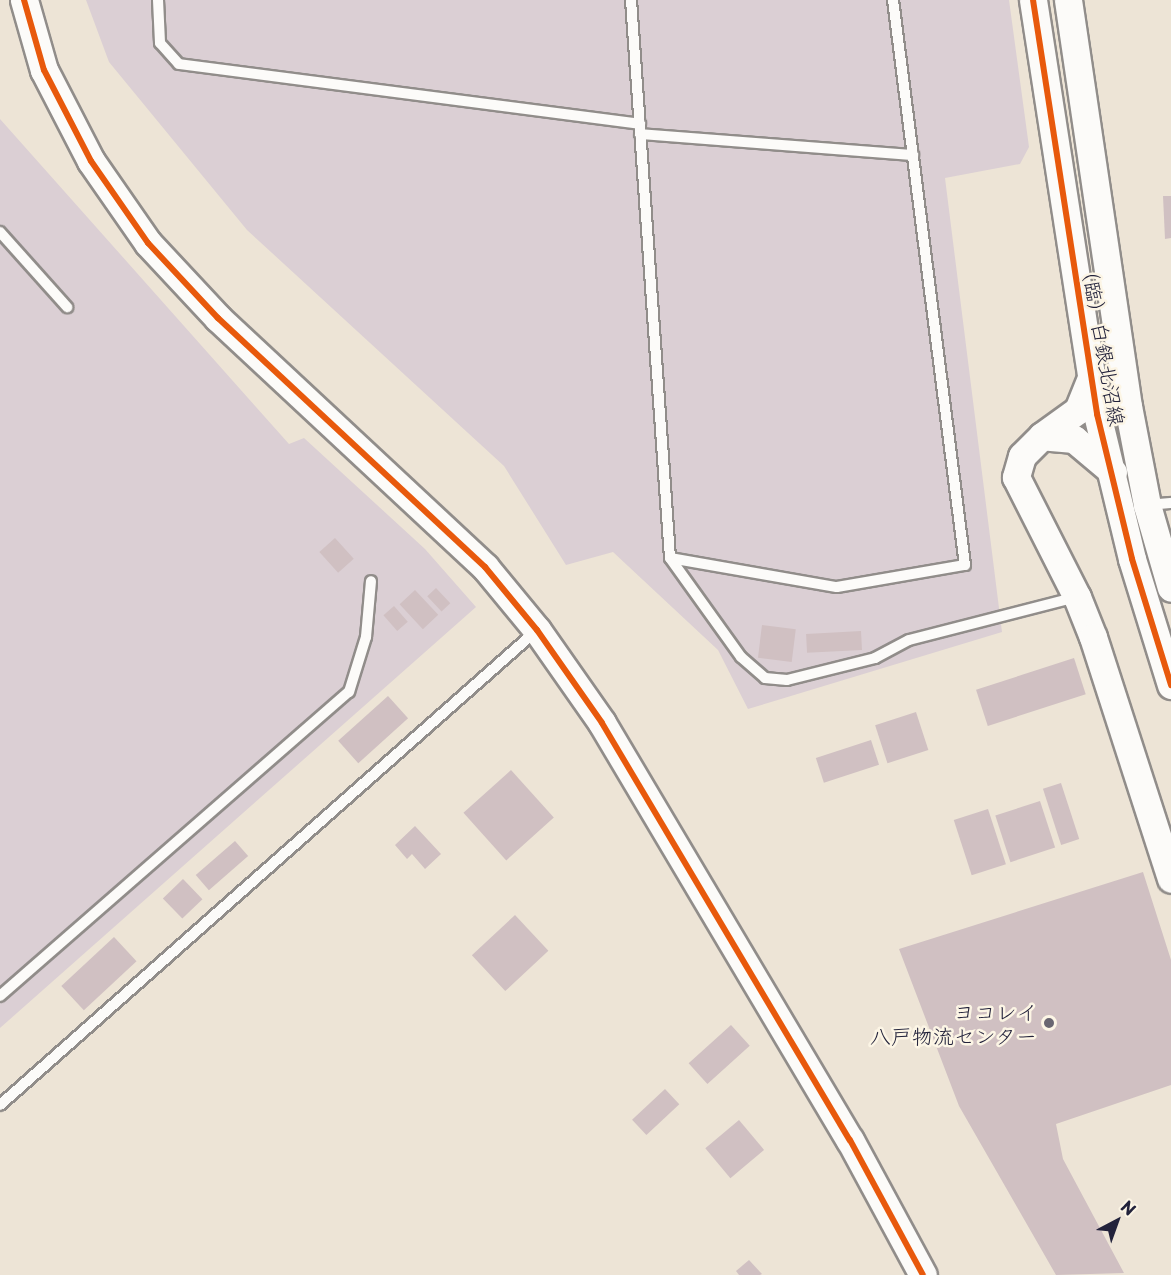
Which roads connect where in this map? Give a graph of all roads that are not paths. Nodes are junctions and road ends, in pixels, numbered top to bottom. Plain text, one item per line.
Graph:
1 (24, 0) edge
2 (158, 0) edge
3 (631, 0) edge
4 (893, 0) edge
5 (1034, 0) edge
6 (1068, 0) edge
7 (640, 129) junction
8 (913, 155) junction
9 (0, 232) edge
10 (67, 307) dead end
11 (1091, 377) junction
12 (1042, 436) junction
13 (1113, 472) junction
14 (1159, 504) edge
15 (670, 558) junction
16 (1166, 567) edge
17 (371, 581) dead end
18 (1171, 588) edge
19 (1077, 597) junction
20 (537, 630) junction
21 (1171, 685) edge
22 (1171, 879) edge
23 (0, 996) edge
24 (0, 1105) edge
25 (923, 1275) edge

1 - 20 street
2 - 7 lane
3 - 7 lane
4 - 8 lane
5 - 11 street, （臨）白銀北沼線
6 - 14 street, （臨）白銀北沼線
7 - 8 lane
7 - 15 lane
8 - 15 lane
9 - 10 lane
11 - 12 street
11 - 13 street, （臨）白銀北沼線
12 - 13 street
12 - 19 street
13 - 21 street, （臨）白銀北沼線
14 - 16 street, （臨）白銀北沼線
15 - 19 lane
16 - 18 street, （臨）白銀北沼線
17 - 23 lane
19 - 22 street
20 - 24 lane
20 - 25 street

